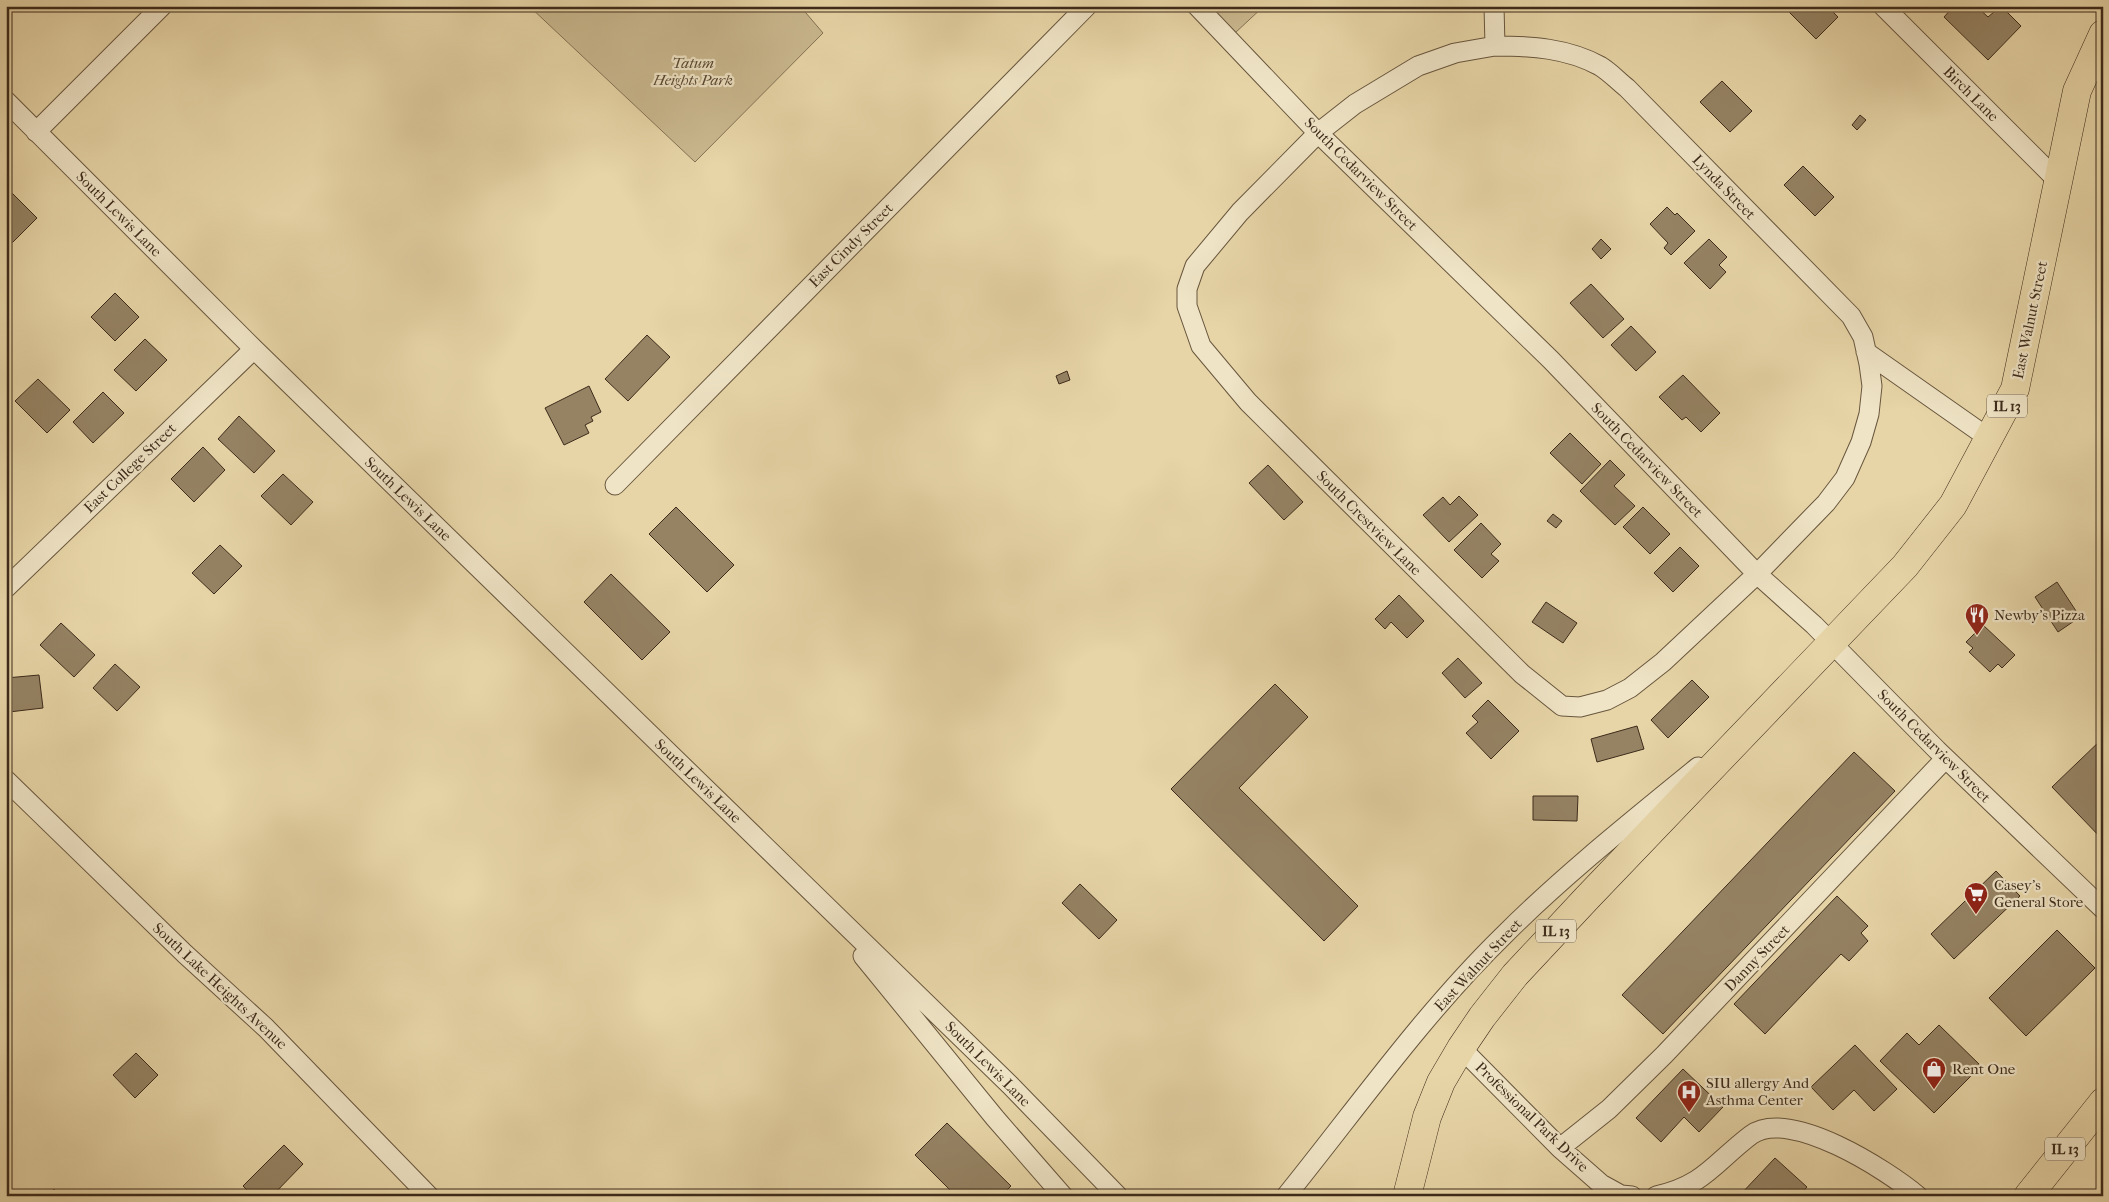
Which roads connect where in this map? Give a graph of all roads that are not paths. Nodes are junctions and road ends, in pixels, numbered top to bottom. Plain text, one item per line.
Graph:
1 (162, 6) edge
2 (1087, 6) edge
3 (1197, 6) edge
4 (1494, 6) edge
5 (1883, 6) edge
6 (2103, 34) edge
7 (1495, 46) junction
8 (6, 101) edge
9 (36, 132) junction
10 (1318, 133) junction
11 (2059, 182) junction
12 (254, 349) junction
13 (1866, 352) junction
14 (1990, 439) junction
15 (615, 485) dead end
16 (1757, 574) junction
17 (6, 588) edge
18 (1832, 643) junction
19 (1770, 708) junction
20 (1945, 759) junction
21 (6, 780) edge
22 (812, 893) junction
23 (2103, 909) edge
24 (1461, 1048) junction
25 (2103, 1102) edge
26 (1560, 1148) junction
27 (430, 1196) edge
28 (1063, 1196) edge
29 (1118, 1196) edge
30 (1286, 1196) edge
31 (1407, 1196) edge
32 (1632, 1196) edge
33 (1656, 1196) edge
34 (1918, 1196) edge
35 (2028, 1196) edge

1 - 9 street
2 - 15 street, East Cindy Street
3 - 10 street, South Cedarview Street
4 - 7 street
5 - 11 street, Birch Lane
6 - 11 highway, East Walnut Street / IL 13
7 - 10 street, Lynda Street
7 - 13 street, Lynda Street
8 - 9 street, South Lewis Lane
9 - 12 street, South Lewis Lane
10 - 16 street, South Cedarview Street
10 - 16 street, South Crestview Lane
11 - 14 highway, East Walnut Street / IL 13
12 - 17 street, East College Street
12 - 22 street, South Lewis Lane
13 - 14 street
13 - 16 street, Lynda Street
14 - 18 highway, East Walnut Street / IL 13
16 - 18 street, South Cedarview Street
18 - 19 highway, East Walnut Street / IL 13
18 - 20 street, South Cedarview Street
19 - 24 highway, East Walnut Street / IL 13
19 - 30 street, East Walnut Street
20 - 23 street, South Cedarview Street
20 - 26 street, Danny Street
21 - 27 street, South Lake Heights Avenue
22 - 28 street, South Lewis Lane
22 - 29 street, South Lewis Lane
24 - 26 street, Professional Park Drive
24 - 31 highway, East Walnut Street / IL 13
25 - 35 highway, IL 13
26 - 32 street, Professional Park Drive
33 - 34 street

